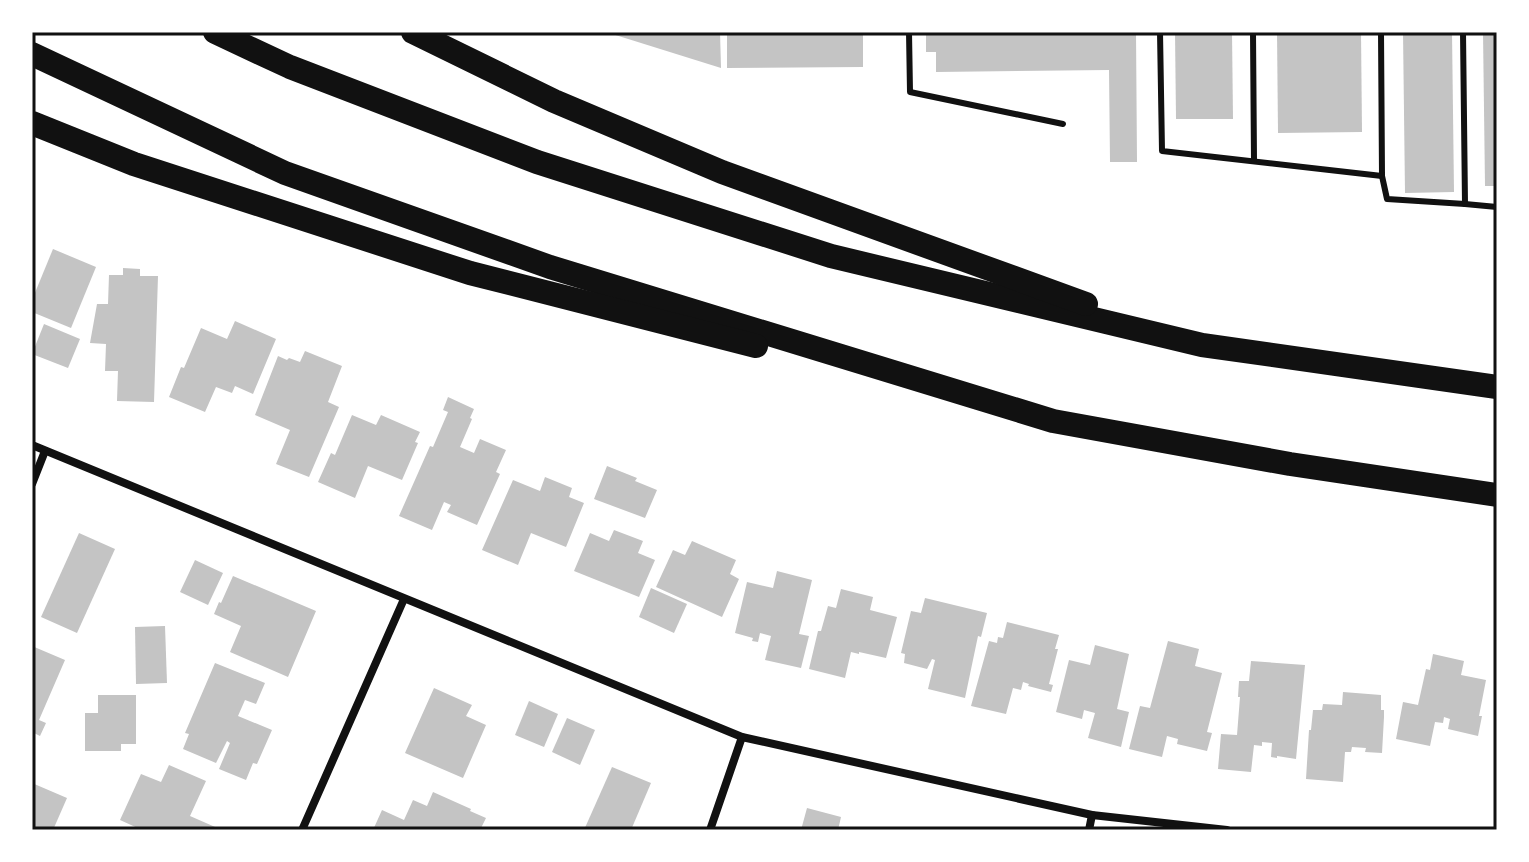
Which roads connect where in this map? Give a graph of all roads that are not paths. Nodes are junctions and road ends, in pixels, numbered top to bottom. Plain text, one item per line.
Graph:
1 (215, 32) edge
2 (413, 32) edge
3 (909, 32) edge
4 (1160, 32) edge
5 (1253, 32) edge
6 (1381, 32) edge
7 (1463, 32) edge
8 (32, 54) edge
9 (32, 123) edge
10 (1063, 124) dead end
11 (1254, 161) junction
12 (1382, 176) junction
13 (1465, 204) junction
14 (1497, 207) edge
15 (1202, 345) junction
16 (1497, 387) edge
17 (1053, 421) junction
18 (32, 445) edge
19 (45, 451) junction
20 (32, 484) edge
21 (1497, 495) edge
22 (404, 599) junction
23 (742, 737) junction
24 (1092, 815) junction
25 (302, 830) edge
26 (710, 830) edge
27 (1089, 830) edge
28 (1227, 830) edge

1 - 15 highway
2 - 15 highway
3 - 10 lane
4 - 11 lane
5 - 11 lane
6 - 12 lane
7 - 13 lane
8 - 17 highway
9 - 17 highway
11 - 12 lane
12 - 13 lane
13 - 14 lane
15 - 16 highway
17 - 21 highway
18 - 19 street
19 - 20 street
19 - 22 street
22 - 23 street
22 - 25 street
23 - 24 street
23 - 26 street
24 - 27 street
24 - 28 street

